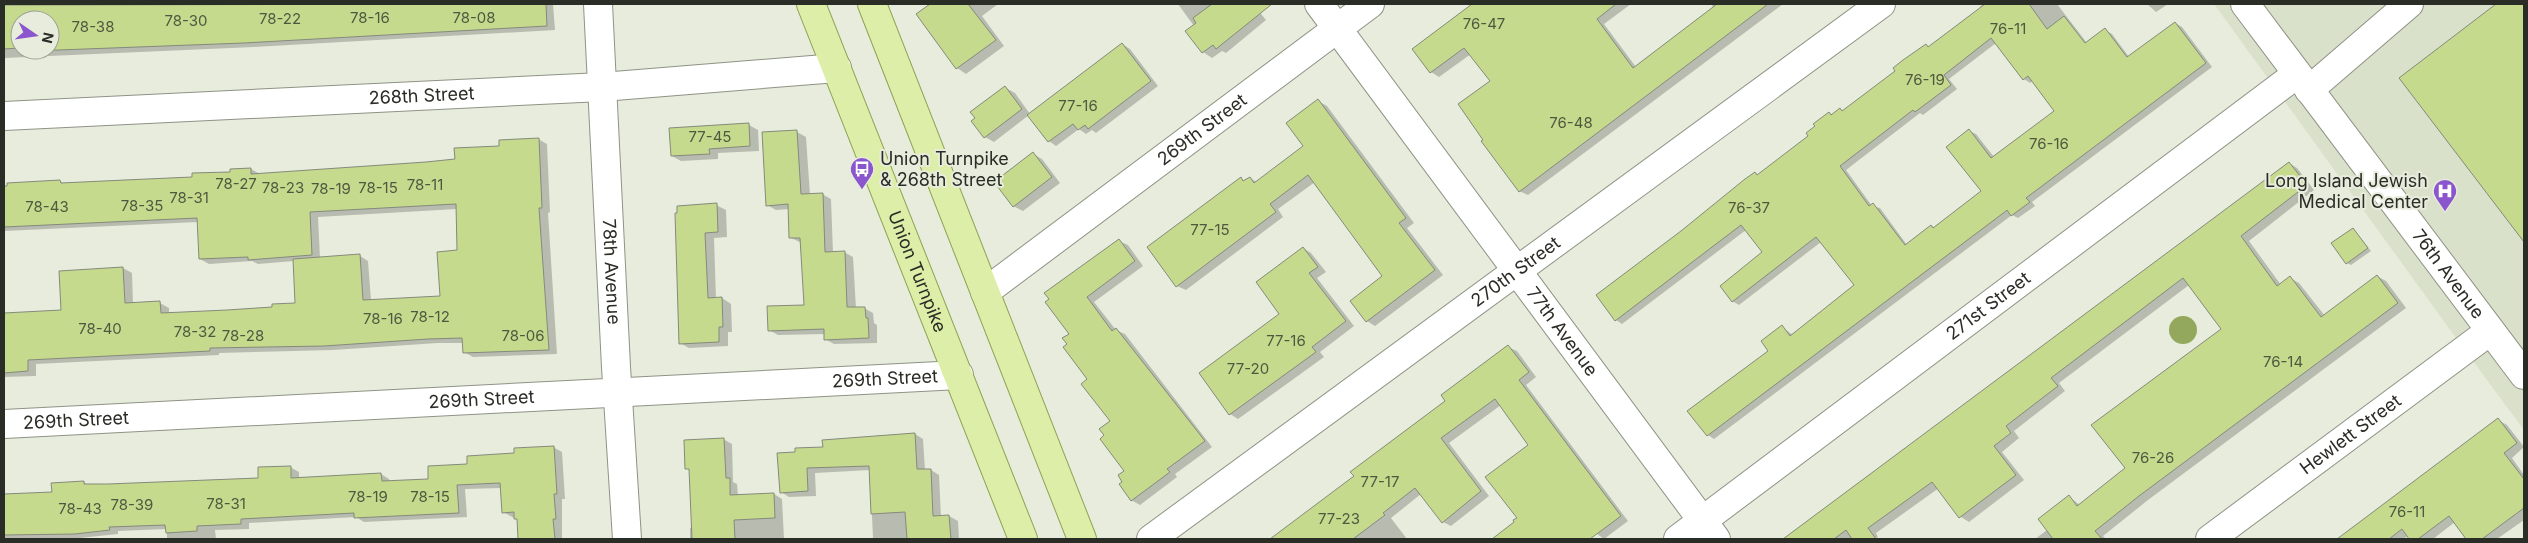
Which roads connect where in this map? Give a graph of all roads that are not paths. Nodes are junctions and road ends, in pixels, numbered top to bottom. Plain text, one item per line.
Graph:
1 (598, 4) edge
2 (811, 4) edge
3 (872, 4) edge
4 (1318, 4) edge
5 (1370, 4) edge
6 (1882, 4) edge
7 (2245, 4) edge
8 (2409, 4) edge
9 (1337, 29) junction
10 (837, 68) junction
11 (2303, 82) junction
12 (602, 87) junction
13 (4, 116) edge
14 (1518, 272) junction
15 (985, 292) junction
16 (2490, 330) junction
17 (2524, 375) edge
18 (959, 376) junction
19 (618, 395) junction
20 (4, 424) edge
21 (1710, 530) edge
22 (627, 539) edge
23 (1023, 539) edge
24 (1082, 539) edge
25 (1151, 539) edge
26 (1678, 539) edge
27 (2210, 539) edge

1 - 12 street, 78th Avenue
2 - 10 main road, Union Turnpike
3 - 15 main road
4 - 9 street, 77th Avenue
5 - 9 street, 269th Street
6 - 14 street, 270th Street
7 - 11 street, 76th Avenue
8 - 11 street, 271st Street
9 - 14 street, 77th Avenue
9 - 15 street, 269th Street
10 - 12 street, 268th Street
10 - 18 main road, Union Turnpike
11 - 16 street, 76th Avenue
11 - 21 street, 271st Street
12 - 13 street, 268th Street
12 - 19 street, 78th Avenue
14 - 21 street, 77th Avenue
14 - 25 street, 270th Street
15 - 24 main road
16 - 17 street, 76th Avenue
16 - 27 street, Hewlett Street
18 - 19 street, 269th Street
18 - 23 main road, Union Turnpike
19 - 20 street, 269th Street
19 - 22 street, 78th Avenue
21 - 26 street, 271st Street

